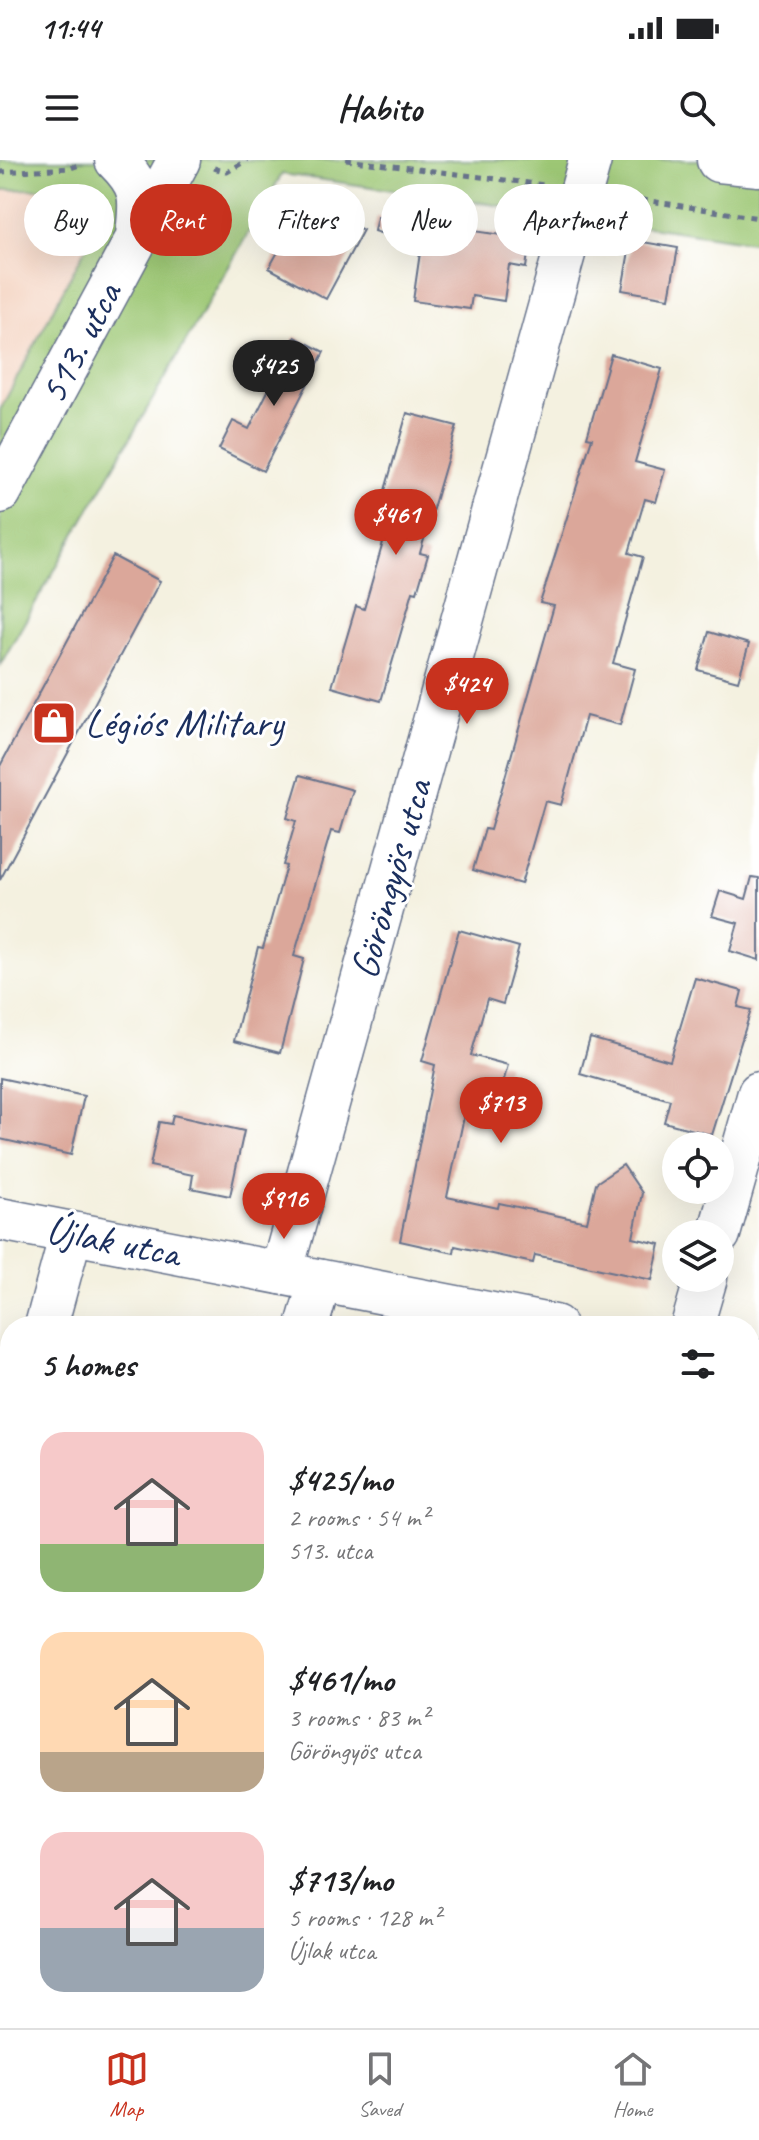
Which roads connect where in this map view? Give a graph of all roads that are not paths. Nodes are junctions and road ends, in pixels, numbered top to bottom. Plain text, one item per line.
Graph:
1 (116, 160) edge
2 (719, 160) edge
3 (191, 162) edge
4 (759, 164) edge
5 (586, 175) edge
6 (137, 184) edge
7 (175, 184) edge
8 (130, 249) edge
9 (0, 492) edge
10 (759, 1093) edge
11 (0, 1219) edge
12 (723, 1220) edge
13 (71, 1234) junction
14 (300, 1277) junction
15 (702, 1292) edge
16 (49, 1316) edge
17 (306, 1316) edge
18 (503, 1316) edge
19 (695, 1316) edge

1 - 6 street, 513. utca
2 - 4 main road
3 - 7 street, 513. utca
5 - 14 street, Göröngyös utca
8 - 9 street, 513. utca
10 - 12 street
11 - 13 street, Újlak utca
13 - 14 street, Újlak utca
13 - 16 street
14 - 17 street, Göröngyös utca
14 - 18 street, Újlak utca
15 - 19 street

